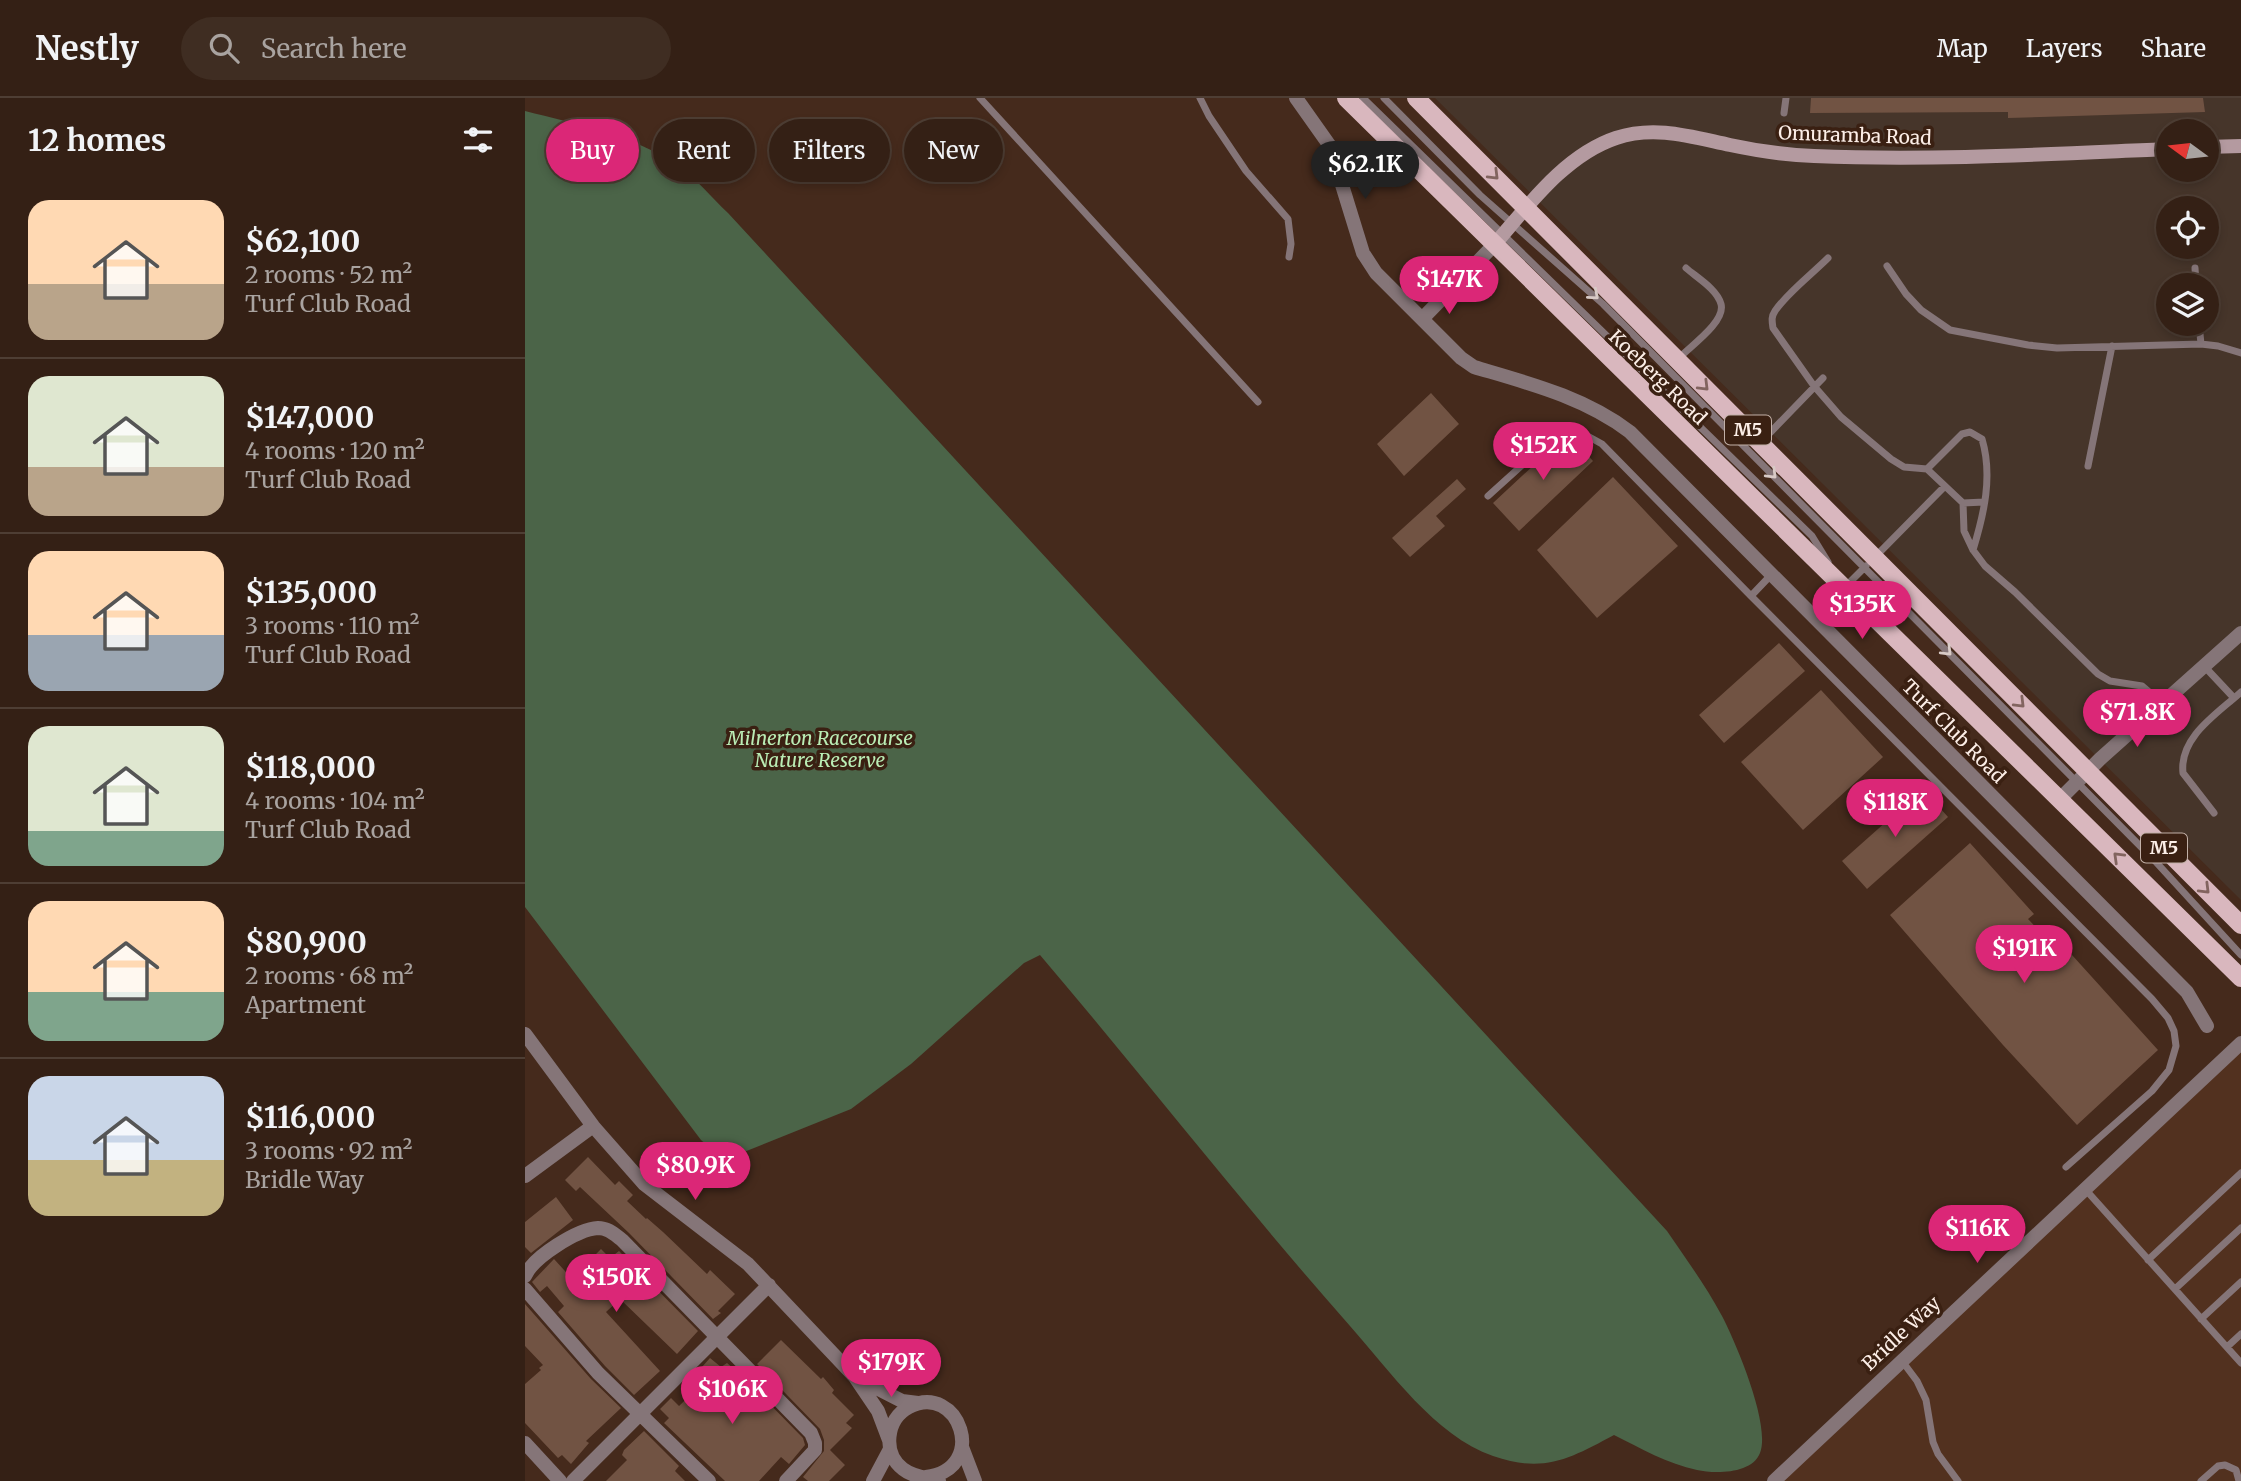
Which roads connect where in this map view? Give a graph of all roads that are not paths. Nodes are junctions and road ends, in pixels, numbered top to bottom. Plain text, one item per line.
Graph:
1 (980, 98) edge
2 (1200, 98) edge
3 (1296, 98) edge
4 (1346, 98) edge
5 (1363, 98) edge
6 (1384, 98) edge
7 (1416, 98) edge
8 (1786, 98) edge
9 (1784, 113) dead end
10 (2241, 146) edge
11 (2219, 147) edge
12 (2156, 149) edge
13 (1527, 208) junction
14 (1503, 234) junction
15 (1289, 257) dead end
16 (1828, 258) dead end
17 (1888, 266) dead end
18 (1686, 268) dead end
19 (2195, 268) dead end
20 (2195, 273) edge
21 (1422, 319) junction
22 (2200, 336) edge
23 (2201, 344) junction
24 (2112, 346) junction
25 (2241, 354) edge
26 (1678, 359) junction
27 (1823, 378) dead end
28 (1814, 386) junction
29 (1258, 402) dead end
30 (1761, 442) junction
31 (2088, 466) dead end
32 (1927, 469) junction
33 (1945, 486) junction
34 (1487, 496) dead end
35 (1984, 502) junction
36 (1963, 503) junction
37 (1973, 550) junction
38 (1870, 562) junction
39 (1771, 575) junction
40 (1844, 589) junction
41 (1751, 596) junction
42 (2241, 633) edge
43 (2204, 666) junction
44 (2241, 692) edge
45 (2234, 698) junction
46 (2162, 703) junction
47 (2083, 776) junction
48 (2059, 800) junction
49 (2214, 813) dead end
50 (2241, 925) edge
51 (2241, 955) edge
52 (2241, 978) edge
53 (2207, 1026) dead end
54 (525, 1034) edge
55 (2241, 1043) edge
56 (593, 1126) junction
57 (2066, 1167) dead end
58 (2241, 1173) edge
59 (525, 1176) edge
60 (2084, 1189) junction
61 (2241, 1228) edge
62 (2148, 1260) junction
63 (525, 1276) edge
64 (2241, 1282) edge
65 (769, 1285) junction
66 (525, 1289) edge
67 (2175, 1289) junction
68 (2201, 1319) junction
69 (2241, 1334) edge
70 (718, 1338) junction
71 (2227, 1347) junction
72 (1901, 1360) junction
73 (2241, 1363) edge
74 (855, 1377) junction
75 (920, 1403) junction
76 (641, 1414) junction
77 (525, 1443) edge
78 (889, 1445) junction
79 (962, 1447) junction
80 (920, 1479) edge
81 (560, 1481) edge
82 (573, 1481) edge
83 (709, 1481) edge
84 (786, 1481) edge
85 (873, 1481) edge
86 (975, 1481) edge
87 (1774, 1481) edge
88 (1958, 1481) edge
89 (2201, 1481) edge
90 (2239, 1481) edge

1 - 29 lane
2 - 15 lane
3 - 21 street, Turf Club Road
4 - 14 main road, Koeberg Road / M5
5 - 14 lane
6 - 14 lane
7 -> 13 main road, Koeberg Road / M5
8 - 9 lane
10 - 11 main road
12 - 13 main road, Omuramba Road
13 - 14 main road, Omuramba Road
13 - 26 main road, Koeberg Road / M5
14 - 21 street
14 -> 38 lane
14 - 40 main road, Koeberg Road / M5
16 - 28 lane
17 - 24 lane
18 - 26 lane
19 - 20 lane
21 - 39 street, Turf Club Road
22 - 23 lane
23 - 24 lane
23 - 25 lane
24 - 31 lane
26 -> 30 main road, Koeberg Road / M5
27 - 28 lane
28 - 30 lane
28 - 32 lane
30 - 38 main road, Koeberg Road / M5
32 - 33 lane
32 - 35 lane
33 - 36 lane
33 - 38 lane
34 - 41 lane
35 - 36 lane
35 - 37 lane
36 - 37 lane
37 - 46 lane
38 - 40 lane
38 -> 47 main road, Koeberg Road / M5
39 - 41 lane
39 - 53 street, Turf Club Road
40 - 48 main road, Koeberg Road / M5
41 - 57 lane
42 - 43 street
43 - 45 lane
43 - 46 street
44 - 45 lane
45 - 49 lane
46 - 47 street
47 - 48 street
47 -> 50 main road, Koeberg Road / M5
47 - 51 lane
52 -> 48 main road, Koeberg Road / M5
54 - 56 street
55 - 60 street, Bridle Way
56 - 59 street
56 - 65 street
58 - 62 lane
60 - 62 lane
60 - 72 street, Bridle Way
61 - 67 lane
62 - 67 lane
63 - 70 street
64 - 68 lane
65 - 70 street
65 - 74 street
66 - 76 street
67 - 68 lane
68 - 71 lane
69 - 71 lane
70 - 76 street
70 - 84 street
71 - 73 lane
72 - 87 street, Bridle Way
72 - 88 lane
74 - 75 street
74 - 78 street
75 - 78 street
75 - 79 street
76 - 82 street
76 - 83 street
77 - 81 street
78 - 80 street
78 - 85 street
79 - 80 street
79 - 86 street
89 - 90 lane

